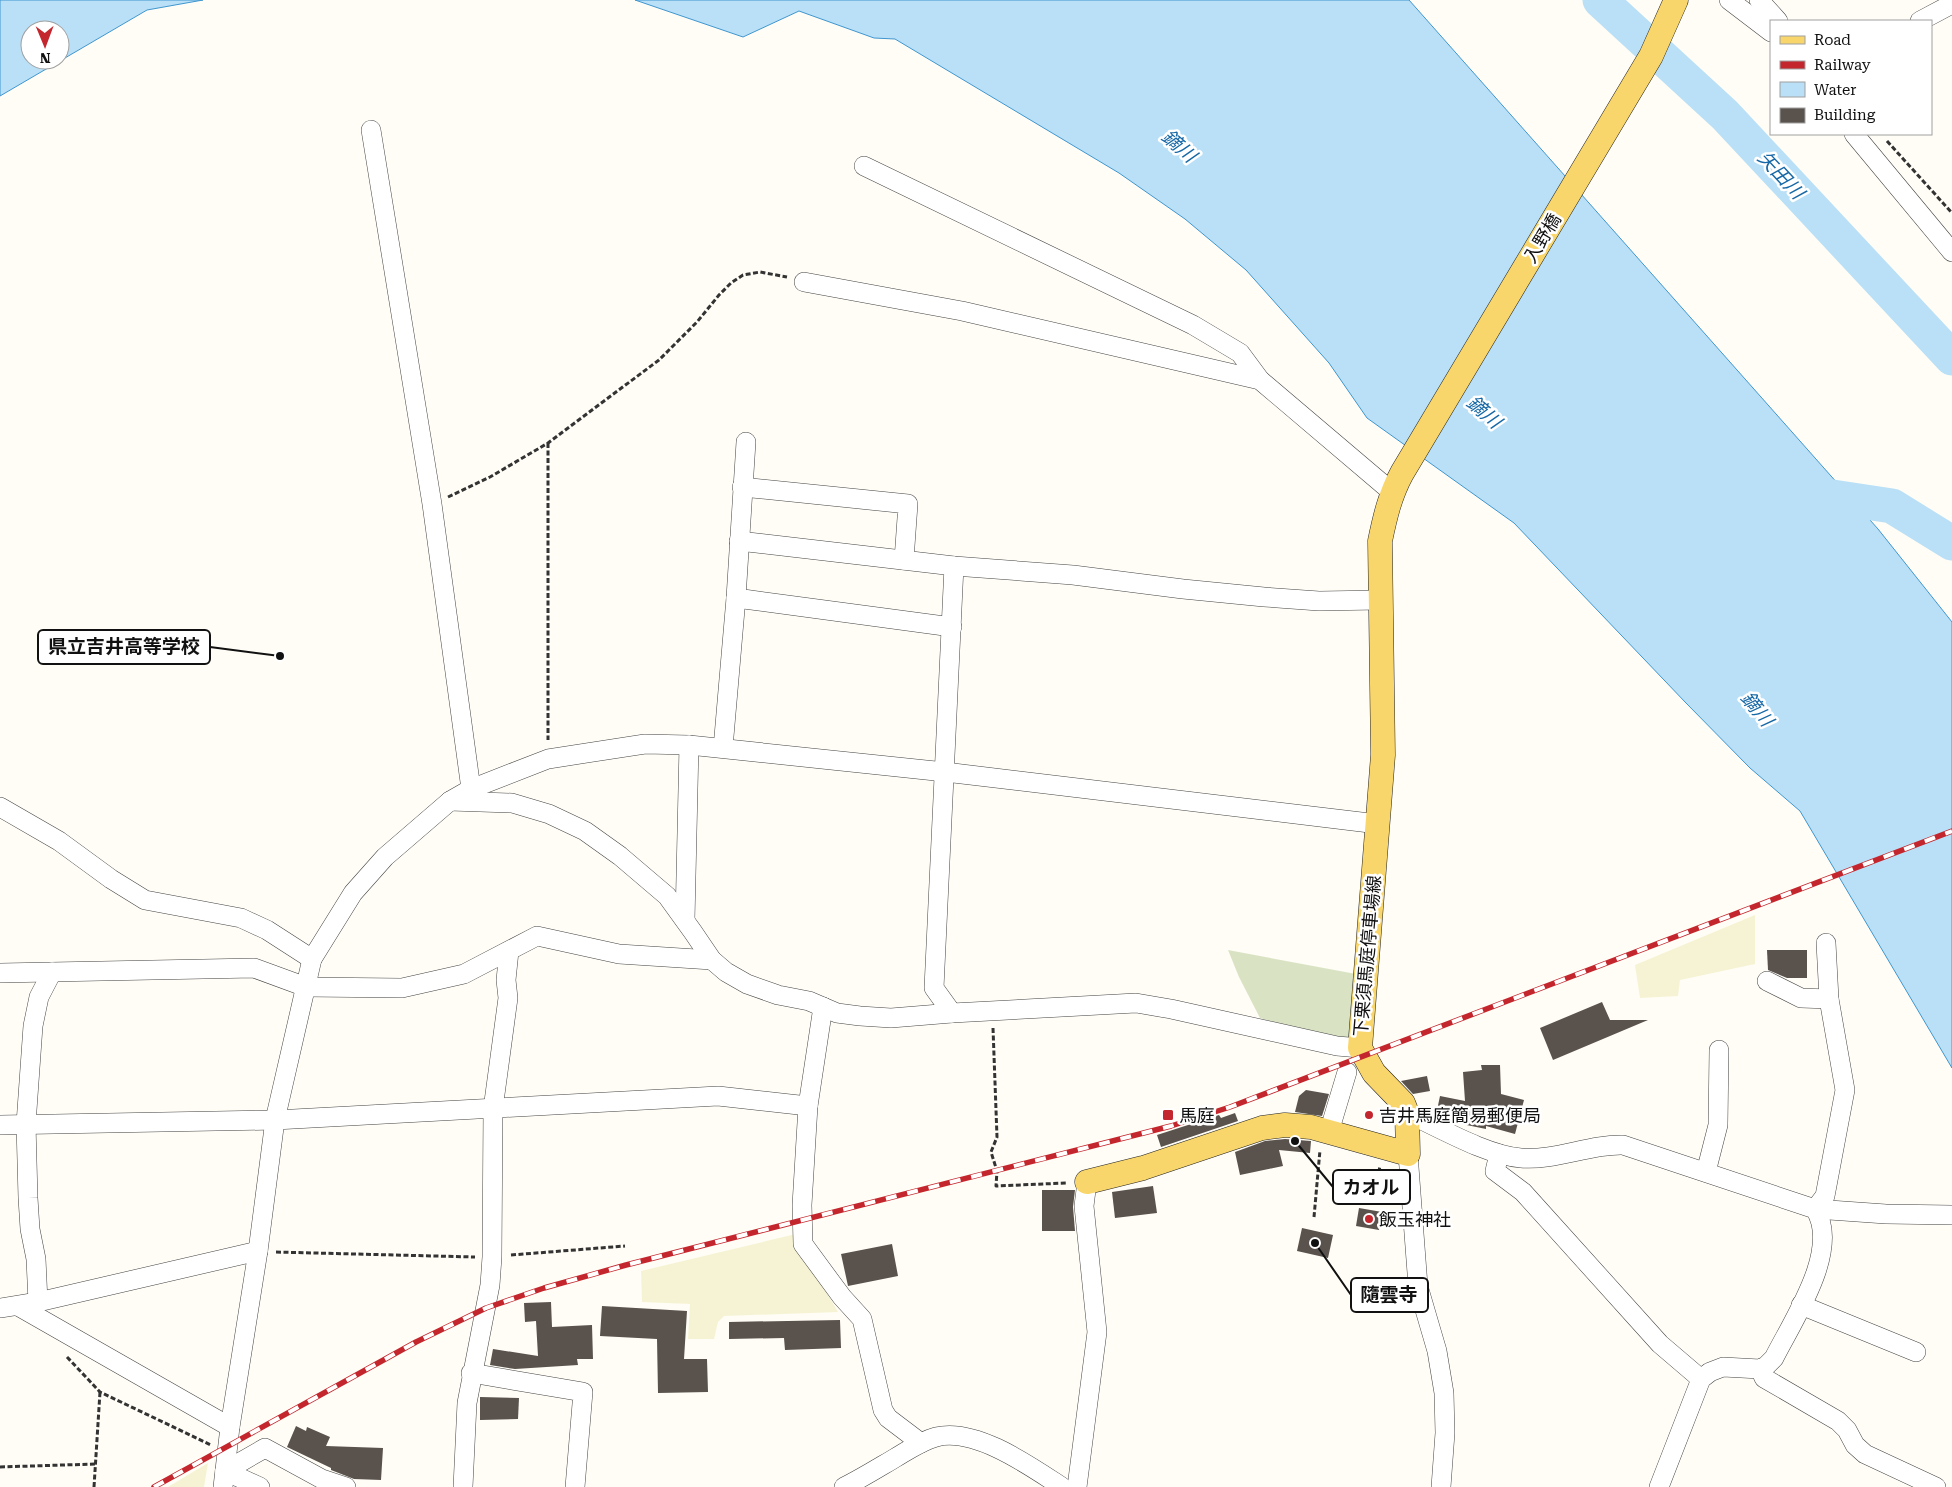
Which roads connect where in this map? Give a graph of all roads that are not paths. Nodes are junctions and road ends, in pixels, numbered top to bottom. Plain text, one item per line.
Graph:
1 (1676, 0) edge
2 (1759, 0) edge
3 (1952, 4) edge
4 (1736, 5) edge
5 (1777, 20) edge
6 (1922, 20) edge
7 (1770, 31) edge
8 (1770, 41) edge
9 (371, 130) dead end
10 (1855, 135) edge
11 (864, 166) dead end
12 (1952, 252) edge
13 (804, 282) road end
14 (1260, 380) junction
15 (746, 442) dead end
16 (1397, 483) junction
17 (742, 487) junction
18 (739, 541) junction
19 (904, 560) junction
20 (954, 566) junction
21 (736, 598) junction
22 (1379, 600) junction
23 (952, 627) junction
24 (690, 745) junction
25 (722, 748) junction
26 (945, 772) junction
27 (471, 789) junction
28 (450, 801) junction
29 (0, 807) edge
30 (1378, 824) junction
31 (685, 920) junction
32 (1826, 943) dead end
33 (509, 951) junction
34 (312, 958) junction
35 (712, 960) junction
36 (0, 972) edge
37 (52, 972) junction
38 (1767, 981) dead end
39 (306, 987) junction
40 (1829, 999) junction
41 (823, 1007) junction
42 (952, 1013) junction
43 (1360, 1048) junction
44 (1719, 1050) dead end
45 (1346, 1072) dead end
46 (808, 1106) junction
47 (493, 1109) junction
48 (1407, 1113) junction
49 (275, 1120) junction
50 (26, 1124) junction
51 (0, 1125) edge
52 (1326, 1131) junction
53 (1408, 1154) junction
54 (1499, 1154) junction
55 (1706, 1172) junction
56 (1087, 1182) joint
57 (1815, 1209) junction
58 (1952, 1215) edge
59 (258, 1252) junction
60 (38, 1302) junction
61 (1801, 1305) junction
62 (9, 1307) edge
63 (1916, 1352) dead end
64 (1760, 1368) junction
65 (471, 1373) junction
66 (1701, 1379) junction
67 (230, 1427) junction
68 (921, 1443) junction
69 (224, 1479) edge
70 (1050, 1484) edge
71 (260, 1487) edge
72 (346, 1487) edge
73 (464, 1487) edge
74 (575, 1487) edge
75 (844, 1487) edge
76 (1077, 1487) edge
77 (1441, 1487) edge
78 (1659, 1487) edge
79 (1936, 1487) edge

1 - 16 main road, 入野橋
2 - 5 street
3 - 6 street
4 - 7 street
4 - 8 street
9 - 27 street
10 - 12 street
11 - 14 street
13 - 14 street
14 - 16 street
15 - 17 street
16 - 22 main road, 下栗須馬庭停車場線
17 - 18 street
17 - 19 street
18 - 19 street
18 - 21 street
19 - 20 street
20 - 22 street
20 - 23 street
21 - 23 street
21 - 25 street
22 - 30 main road, 下栗須馬庭停車場線
23 - 26 street
24 - 25 street
24 - 27 street
24 - 31 street
25 - 26 street
26 - 30 street
26 - 42 street
27 - 28 street
28 - 31 street
28 - 34 street
29 - 34 street
30 - 43 main road, 下栗須馬庭停車場線
31 - 35 street
32 - 40 street
33 - 35 street
33 - 39 street
33 - 47 street
34 - 39 street
35 - 41 street
36 - 37 street
37 - 39 street
37 - 50 street
38 - 40 street
39 - 49 street
40 - 57 street
41 - 42 street
41 - 46 street
42 - 43 street
43 - 48 main road, 下栗須馬庭停車場線
44 - 55 street
45 - 52 street
46 - 47 street
46 - 68 street
47 - 49 street
47 - 65 street
48 - 53 main road
48 - 54 street
49 - 50 street
49 - 59 street
50 - 51 street
50 - 60 street
52 - 53 main road
52 - 56 main road
53 - 77 street
54 - 55 street
54 - 66 street
55 - 57 street
56 - 76 street
57 - 58 street
57 - 61 street
59 - 60 street
59 - 67 street
60 - 62 street
61 - 63 street
61 - 64 street
62 - 67 street
64 - 66 street
64 - 79 street
65 - 73 street
65 - 74 street
66 - 78 street
67 - 69 street
68 - 70 street
68 - 75 street
69 - 71 street
69 - 72 street

